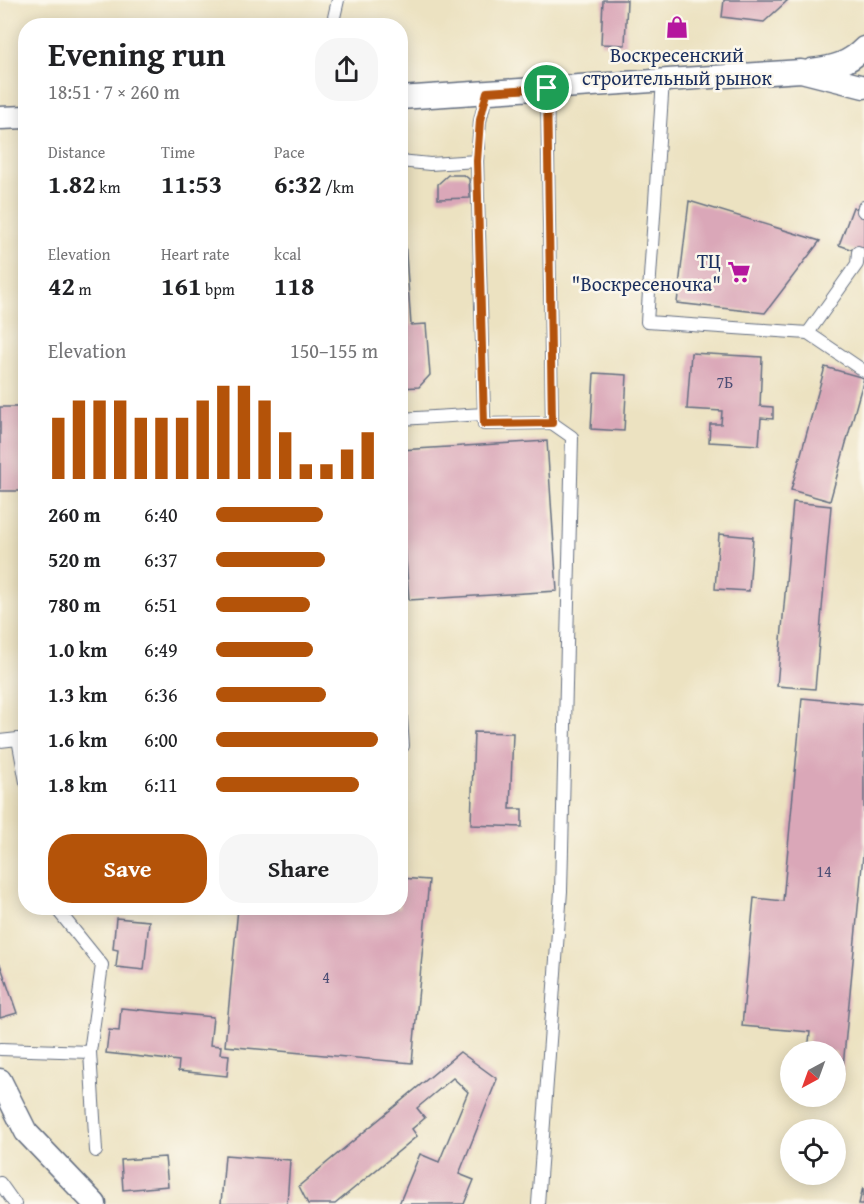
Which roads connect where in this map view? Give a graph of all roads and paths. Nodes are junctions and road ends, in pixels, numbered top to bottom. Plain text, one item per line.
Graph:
1 (338, 0) edge
2 (334, 18) edge
3 (864, 48) edge
4 (801, 71) junction
5 (663, 80) junction
6 (864, 87) edge
7 (547, 88) junction
8 (487, 92) junction
9 (408, 97) edge
10 (18, 117) edge
11 (0, 118) edge
12 (477, 161) junction
13 (408, 162) edge
14 (858, 252) dead end
15 (808, 333) junction
16 (864, 371) edge
17 (484, 414) junction
18 (408, 419) edge
19 (552, 423) junction
20 (18, 739) edge
21 (0, 741) edge
22 (62, 915) edge
23 (0, 1050) edge
24 (90, 1052) junction
25 (0, 1080) edge
26 (96, 1151) dead end
27 (0, 1183) edge
28 (15, 1204) edge
29 (96, 1204) edge
30 (538, 1204) edge

1 - 2 lane
3 - 4 street
4 - 5 street
4 - 6 street
5 - 7 street
5 - 15 lane
7 - 8 street
7 - 19 lane
8 - 9 street
8 - 12 lane
10 - 11 street
12 - 13 lane
12 - 17 lane
14 - 15 lane
15 - 16 lane
17 - 18 lane
17 - 19 lane
19 - 30 lane
20 - 21 lane
22 - 24 lane
23 - 24 lane
24 - 26 lane
25 - 29 street
27 - 28 lane

